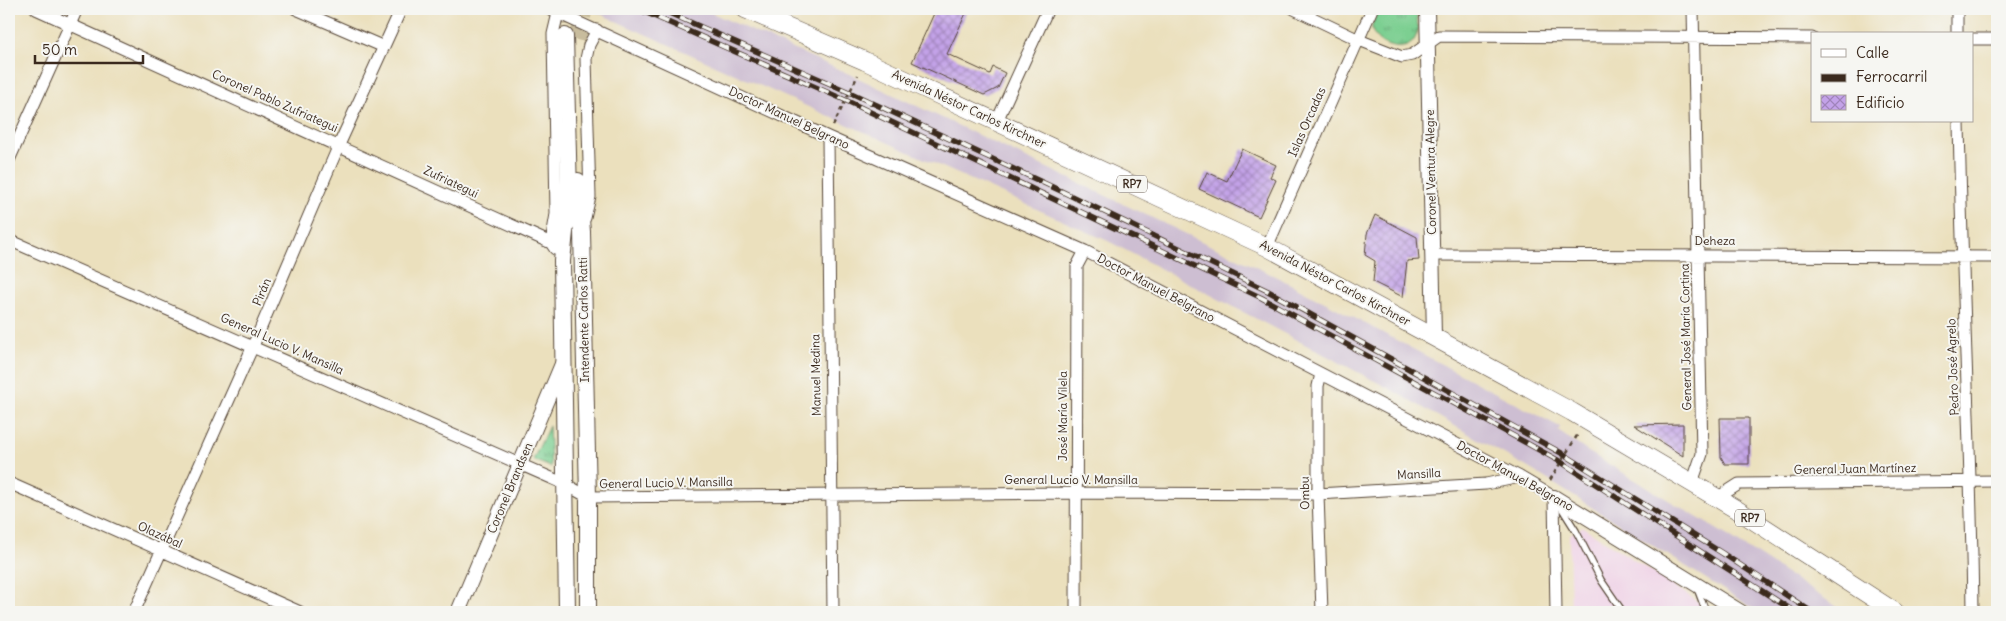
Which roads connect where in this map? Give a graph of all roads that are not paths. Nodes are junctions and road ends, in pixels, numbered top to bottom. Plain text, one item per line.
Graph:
1 (36, 9) edge
2 (77, 9) edge
3 (296, 9) edge
4 (401, 9) edge
5 (745, 9) edge
6 (1048, 9) edge
7 (1294, 9) edge
8 (1372, 9) edge
9 (1427, 9) edge
10 (1692, 9) edge
11 (1957, 9) edge
12 (554, 11) edge
13 (70, 24) junction
14 (597, 30) junction
15 (1957, 32) edge
16 (1693, 37) junction
17 (1811, 38) edge
18 (1997, 39) edge
19 (1359, 40) junction
20 (1974, 40) edge
21 (1429, 41) junction
22 (384, 47) junction
23 (1959, 122) edge
24 (996, 123) junction
25 (828, 137) junction
26 (339, 145) junction
27 (9, 160) edge
28 (582, 232) junction
29 (9, 240) edge
30 (551, 243) junction
31 (1267, 247) junction
32 (1084, 251) junction
33 (1432, 255) junction
34 (1699, 255) junction
35 (1962, 257) junction
36 (1997, 257) edge
37 (562, 261) junction
38 (1434, 336) junction
39 (254, 346) junction
40 (562, 364) junction
41 (1321, 374) junction
42 (520, 464) junction
43 (1520, 477) junction
44 (1971, 481) junction
45 (1997, 481) edge
46 (9, 483) edge
47 (1692, 483) junction
48 (565, 484) junction
49 (1077, 493) junction
50 (1318, 494) junction
51 (831, 495) junction
52 (588, 497) junction
53 (1554, 497) junction
54 (1717, 498) junction
55 (162, 551) junction
56 (1696, 584) junction
57 (134, 612) edge
58 (300, 612) edge
59 (458, 612) edge
60 (566, 612) edge
61 (588, 612) edge
62 (833, 612) edge
63 (1076, 612) edge
64 (1322, 612) edge
65 (1556, 612) edge
66 (1623, 612) edge
67 (1706, 612) edge
68 (1741, 612) edge
69 (1895, 612) edge
70 (1973, 612) edge

1 - 13 street, Coronel Pablo Zufriategui
2 - 13 street
3 - 22 street
4 - 22 street, Pirán
5 - 24 main road, Avenida Néstor Carlos Kirchner / RP7
6 - 24 street
7 - 19 street
8 - 19 street, Islas Orcadas
9 - 21 street, Coronel Ventura Alegre
10 - 16 street, General José María Cortina
11 - 15 street
12 - 14 street, Doctor Manuel Belgrano
12 - 30 street
13 - 26 street, Coronel Pablo Zufriategui
13 - 27 street
14 - 25 street, Doctor Manuel Belgrano
14 - 28 street, Intendente Carlos Ratti
16 - 17 street
16 - 21 street
16 - 34 street, General José María Cortina
18 - 20 street
19 - 21 street
19 - 31 street, Islas Orcadas
21 - 33 street, Coronel Ventura Alegre
22 - 26 street, Pirán
23 - 35 street, Pedro José Agrelo
24 - 31 main road, Avenida Néstor Carlos Kirchner / RP7
25 - 32 street, Doctor Manuel Belgrano
25 - 51 street, Manuel Medina
26 - 30 street, Zufriategui
26 - 39 street, Pirán
28 - 37 main road, Intendente Carlos Ratti
28 - 52 main road, Intendente Carlos Ratti
29 - 39 street, General Lucio V. Mansilla
30 - 37 street, Intendente Carlos Ratti
31 - 38 main road, Avenida Néstor Carlos Kirchner / RP7
32 - 41 street, Doctor Manuel Belgrano
32 - 49 street, José María Vilela
33 - 34 street, Deheza
33 - 38 street, Coronel Ventura Alegre
34 - 35 street, Deheza
34 - 47 street, General José María Cortina
35 - 36 street, Deheza
35 - 44 street, Pedro José Agrelo
37 - 40 main road, Intendente Carlos Ratti
38 - 47 main road, Avenida Néstor Carlos Kirchner / RP7
39 - 42 street, General Lucio V. Mansilla
39 - 55 street, Pirán
40 - 42 street, Coronel Brandsen
40 - 48 main road, Intendente Carlos Ratti
41 - 43 street, Doctor Manuel Belgrano
41 - 50 street, Ombu
42 - 48 street, General Lucio V. Mansilla
42 - 59 street, Coronel Brandsen
43 - 50 street, Mansilla
43 - 53 street, Doctor Manuel Belgrano
44 - 45 street, General Juan Martínez
44 - 54 street, General Juan Martínez
44 - 70 street, Pedro José Agrelo
46 - 55 street, Olazábal
47 - 54 main road, Avenida Néstor Carlos Kirchner / RP7
48 - 52 street, General Lucio V. Mansilla
48 - 60 main road, Intendente Carlos Ratti
49 - 50 street, General Lucio V. Mansilla
49 - 51 street, General Lucio V. Mansilla
49 - 63 street, José María Vilela
50 - 64 street, Ombu
51 - 52 street, General Lucio V. Mansilla
51 - 62 street, Manuel Medina
52 - 61 main road, Intendente Carlos Ratti
53 - 56 street, Doctor Manuel Belgrano
53 - 65 street
53 - 66 lane
54 - 69 main road, Avenida Néstor Carlos Kirchner / RP7
55 - 57 street, Pirán
55 - 58 street, Olazábal
56 - 67 lane
56 - 68 street, Doctor Manuel Belgrano

